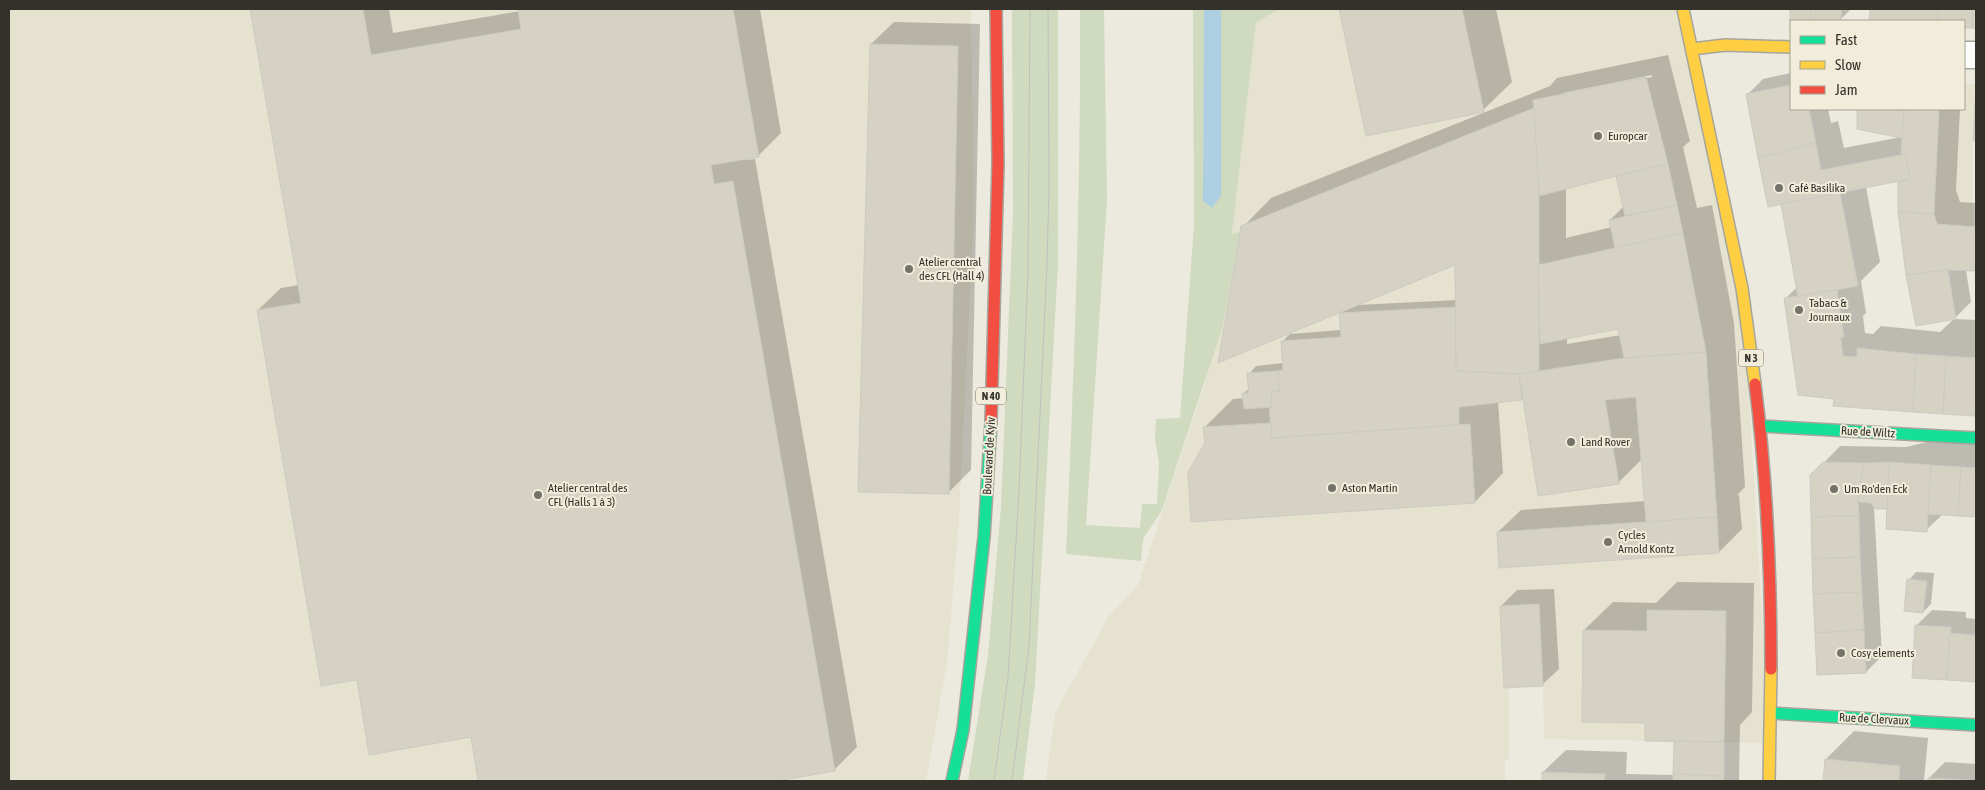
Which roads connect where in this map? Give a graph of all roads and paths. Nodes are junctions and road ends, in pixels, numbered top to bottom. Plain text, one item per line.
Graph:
1 (996, 9) edge
2 (1683, 9) edge
3 (1790, 47) edge
4 (1692, 50) junction
5 (1760, 426) junction
6 (1976, 438) edge
7 (1771, 713) junction
8 (1976, 725) edge
9 (952, 781) edge
10 (1769, 781) edge

1 - 9 main road, Boulevard de Kyiv / N 40
2 - 4 main road, N 3
3 - 4 main road
4 - 5 main road, N 3
5 - 6 main road, Rue de Wiltz
5 - 7 main road, N 3
7 - 8 main road, Rue de Clervaux
7 - 10 main road, N 3

